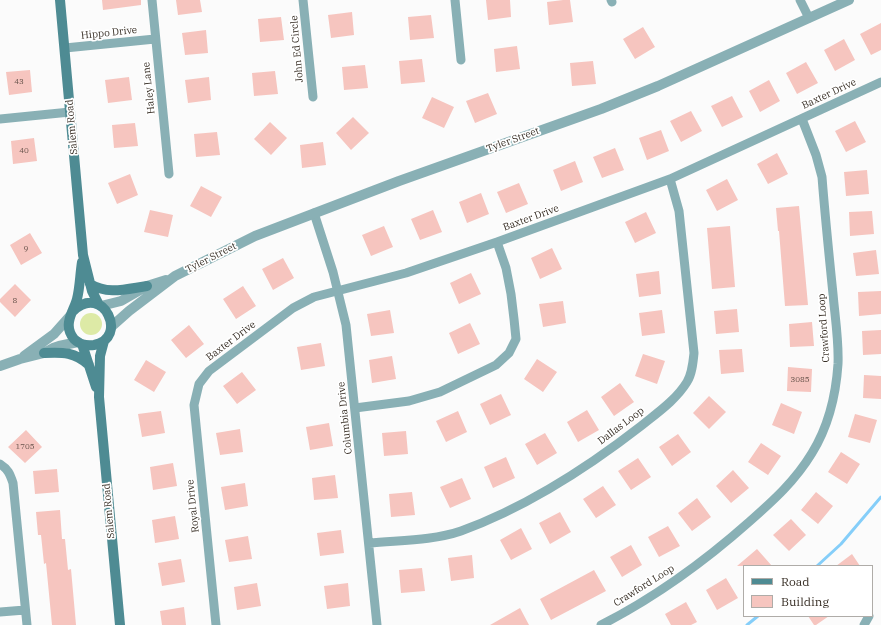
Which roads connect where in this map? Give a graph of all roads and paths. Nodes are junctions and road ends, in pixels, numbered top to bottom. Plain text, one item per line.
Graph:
1 (60, 0) edge
2 (152, 0) edge
3 (303, 0) edge
4 (455, 0) edge
5 (800, 0) edge
6 (849, 0) edge
7 (808, 18) junction
8 (155, 39) junction
9 (65, 48) junction
10 (461, 60) dead end
11 (881, 82) edge
12 (313, 97) dead end
13 (70, 112) junction
14 (0, 119) edge
15 (802, 119) junction
16 (169, 174) dead end
17 (670, 179) junction
18 (314, 213) junction
19 (497, 242) junction
20 (84, 255) junction
21 (175, 276) junction
22 (90, 284) junction
23 (147, 286) junction
24 (337, 291) junction
25 (100, 306) junction
26 (72, 314) junction
27 (111, 327) junction
28 (104, 341) junction
29 (80, 343) junction
30 (44, 354) junction
31 (20, 359) junction
32 (89, 365) junction
33 (0, 366) edge
34 (199, 384) joint
35 (99, 396) junction
36 (355, 408) junction
37 (0, 464) edge
38 (369, 543) junction
39 (25, 610) junction
40 (0, 612) edge
41 (27, 625) edge
42 (120, 625) edge
43 (216, 625) edge
44 (376, 625) edge
45 (601, 625) edge

1 - 9 main road, Salem Road
2 - 8 street, Haley Lane
3 - 12 street, John Ed Circle
4 - 10 street
5 - 7 street
6 - 7 street, Tyler Street
7 - 18 street, Tyler Street
8 - 9 street, Hippo Drive
8 - 16 street, Haley Lane
9 - 13 main road, Salem Road
11 - 15 street, Baxter Drive
13 - 14 street
13 - 20 main road, Salem Road
15 - 17 street, Baxter Drive
15 - 45 street, Crawford Loop
17 - 19 street, Baxter Drive
17 - 38 street, Dallas Loop
18 - 21 street, Tyler Street
18 - 24 street, Columbia Drive
19 - 24 street, Baxter Drive
19 - 36 street
20 - 22 main road, Salem Road
20 - 26 main road, Salem Road
21 - 23 street, Tyler Street
21 - 27 street, Tyler Street
22 - 23 main road
22 - 25 main road, Salem Road
23 - 25 street, Tyler Street
24 - 34 street, Baxter Drive
24 - 36 street, Columbia Drive
25 - 26 main road
25 - 27 main road
26 - 29 main road
26 - 31 street
27 - 28 main road
28 - 29 main road
28 - 35 main road, Salem Road
29 - 30 street
29 - 32 main road, Salem Road
30 - 31 street
30 - 32 main road
31 - 33 street
32 - 35 main road, Salem Road
34 - 43 street, Royal Drive
35 - 42 main road, Salem Road
36 - 38 street, Columbia Drive
37 - 39 street
38 - 44 street, Columbia Drive
39 - 40 street
39 - 41 street

